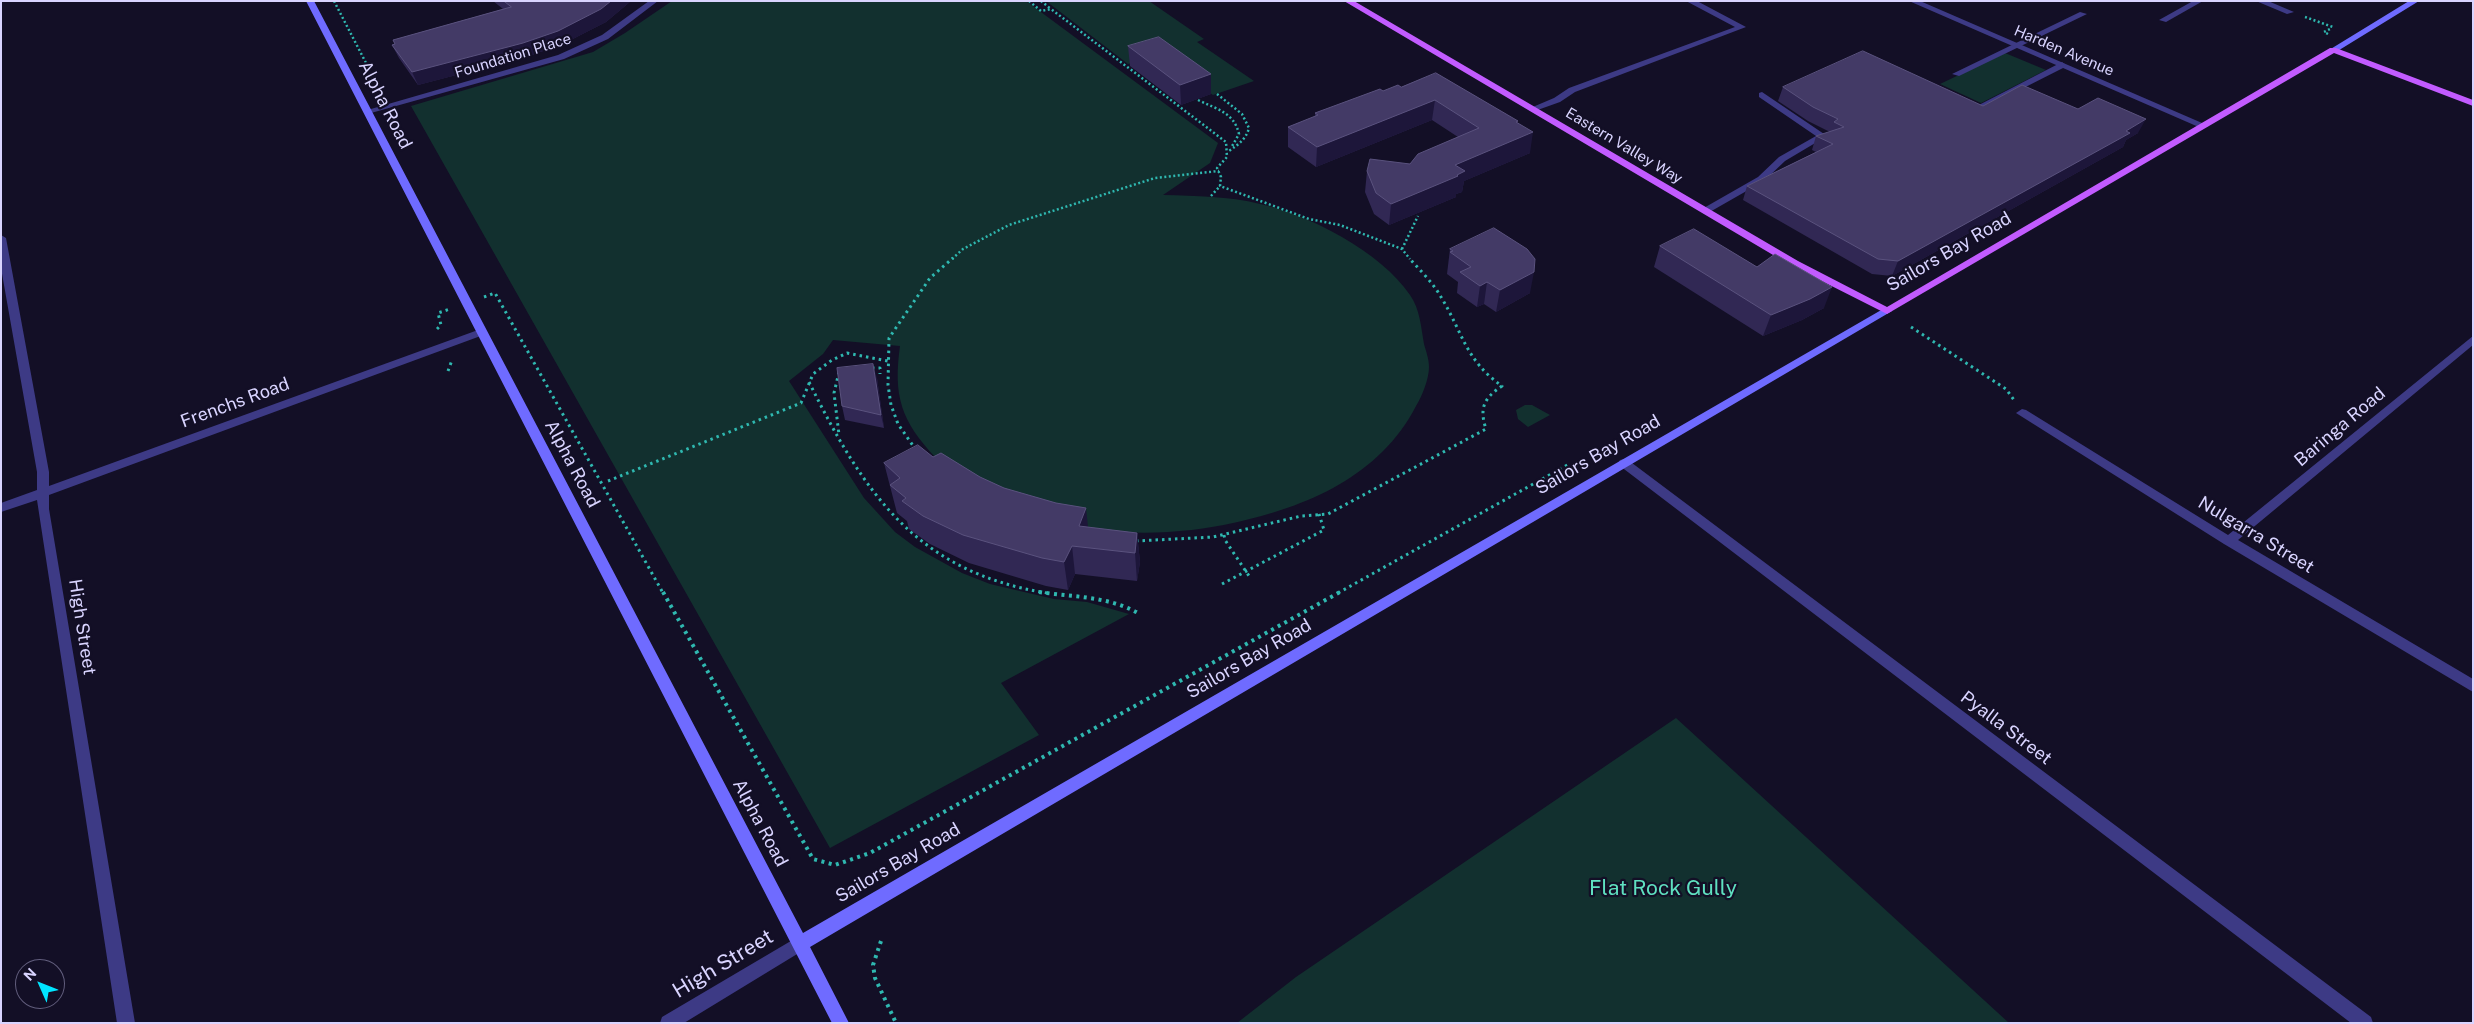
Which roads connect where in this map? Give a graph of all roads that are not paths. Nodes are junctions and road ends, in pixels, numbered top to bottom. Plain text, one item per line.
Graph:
1 (310, 1) edge
2 (654, 1) edge
3 (1348, 1) edge
4 (1690, 1) edge
5 (1913, 1) edge
6 (2199, 1) edge
7 (2260, 1) edge
8 (2416, 1) edge
9 (2290, 12) road end
10 (2083, 14) dead end
11 (2163, 20) dead end
12 (2018, 46) junction
13 (2333, 50) junction
14 (2062, 65) junction
15 (1956, 74) dead end
16 (1762, 95) dead end
17 (2473, 103) edge
18 (1978, 107) edge
19 (1532, 109) junction
20 (368, 111) junction
21 (2204, 126) junction
22 (1705, 211) junction
23 (1, 238) edge
24 (1887, 311) junction
25 (482, 332) junction
26 (2473, 339) edge
27 (2022, 413) road end
28 (1624, 463) junction
29 (44, 492) junction
30 (1, 508) edge
31 (2229, 541) junction
32 (2473, 686) edge
33 (802, 944) junction
34 (126, 1023) edge
35 (668, 1023) edge
36 (841, 1023) edge
37 (2365, 1023) edge

1 - 20 main road, Alpha Road
2 - 20 street, Foundation Place
3 - 19 main road, Eastern Valley Way
4 - 19 street
5 - 12 street, Harden Avenue
6 - 11 street
7 - 9 street
8 - 13 main road, Sailors Bay Road
10 - 12 street
12 - 14 street, Harden Avenue
12 - 15 street
13 - 17 main road
13 - 21 main road, Sailors Bay Road
14 - 18 street
14 - 21 street, Harden Avenue
16 - 22 street
19 - 22 main road, Eastern Valley Way
20 - 25 main road, Alpha Road
21 - 24 main road, Sailors Bay Road
22 - 24 main road, Eastern Valley Way
23 - 29 street, High Street
24 - 28 main road, Sailors Bay Road
25 - 29 street, Frenchs Road
25 - 33 main road, Alpha Road
26 - 31 street, Baringa Road
27 - 31 street, Nulgarra Street
28 - 33 main road, Sailors Bay Road
28 - 37 street, Pyalla Street
29 - 30 street, Frenchs Road
29 - 34 street, High Street
31 - 32 street, Nulgarra Street
33 - 35 street, High Street
33 - 36 main road, Alpha Road

